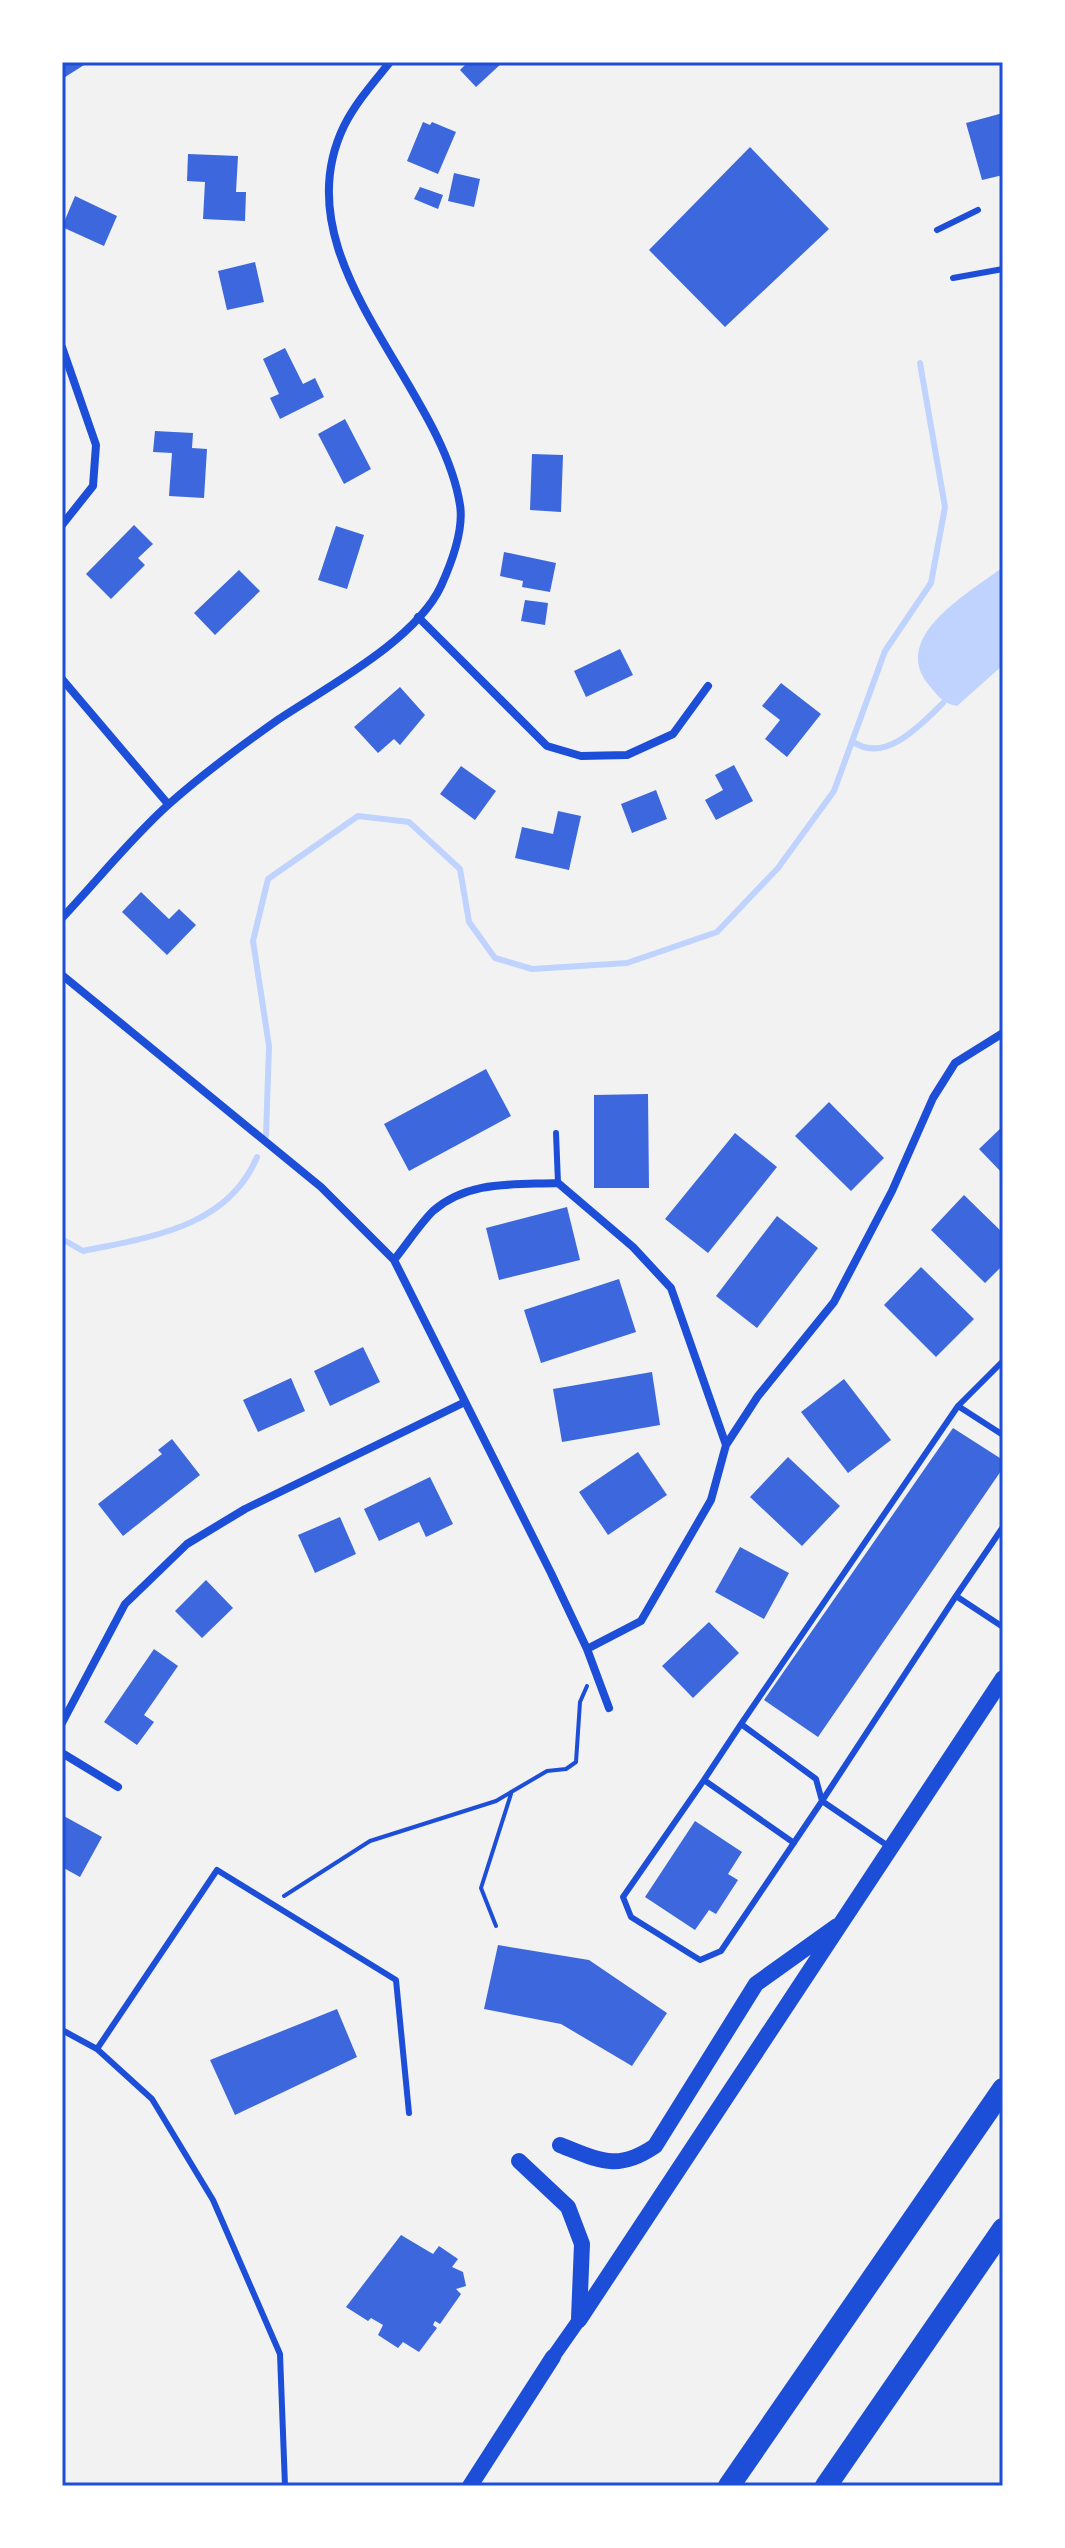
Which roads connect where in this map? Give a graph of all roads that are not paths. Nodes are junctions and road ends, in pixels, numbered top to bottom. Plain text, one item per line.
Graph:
1 (390, 62) edge
2 (978, 210) dead end
3 (937, 230) dead end
4 (1003, 269) edge
5 (953, 278) dead end
6 (62, 347) edge
7 (62, 525) edge
8 (418, 617) junction
9 (62, 679) edge
10 (708, 686) dead end
11 (168, 804) junction
12 (62, 918) edge
13 (62, 975) edge
14 (1003, 1033) edge
15 (556, 1133) dead end
16 (558, 1183) junction
17 (394, 1260) junction
18 (1001, 1364) edge
19 (465, 1402) junction
20 (958, 1406) junction
21 (1003, 1435) edge
22 (726, 1445) junction
23 (1003, 1527) edge
24 (956, 1596) junction
25 (1003, 1627) edge
26 (587, 1649) junction
27 (1003, 1678) edge
28 (609, 1708) dead end
29 (62, 1723) edge
30 (741, 1724) junction
31 (62, 1753) edge
32 (704, 1780) junction
33 (118, 1787) dead end
34 (822, 1801) junction
35 (794, 1843) junction
36 (891, 1848) junction
37 (844, 1920) junction
38 (62, 2030) edge
39 (97, 2049) junction
40 (1003, 2089) edge
41 (409, 2113) dead end
42 (560, 2145) dead end
43 (519, 2161) dead end
44 (1003, 2229) edge
45 (579, 2320) junction
46 (553, 2357) joint
47 (285, 2486) edge
48 (470, 2486) edge
49 (729, 2486) edge
50 (826, 2486) edge

1 - 8 street
2 - 3 lane
4 - 5 lane
6 - 7 street
8 - 10 street
8 - 11 street
9 - 11 street
11 - 12 street
13 - 17 street
14 - 22 street
15 - 16 lane
16 - 17 street
16 - 22 street
17 - 19 street
18 - 20 lane
19 - 26 street
19 - 29 street
20 - 21 lane
20 - 30 lane
22 - 26 street
23 - 24 lane
24 - 25 lane
24 - 34 lane
26 - 28 street
27 - 36 main road
30 - 32 lane
30 - 34 lane
31 - 33 street
32 - 35 lane
32 - 35 lane
34 - 35 lane
34 - 36 lane
36 - 37 main road
37 - 42 main road
37 - 45 main road
38 - 39 lane
39 - 41 lane
39 - 47 lane
40 - 49 highway
43 - 45 main road
44 - 50 highway
45 - 46 street
46 - 48 main road

